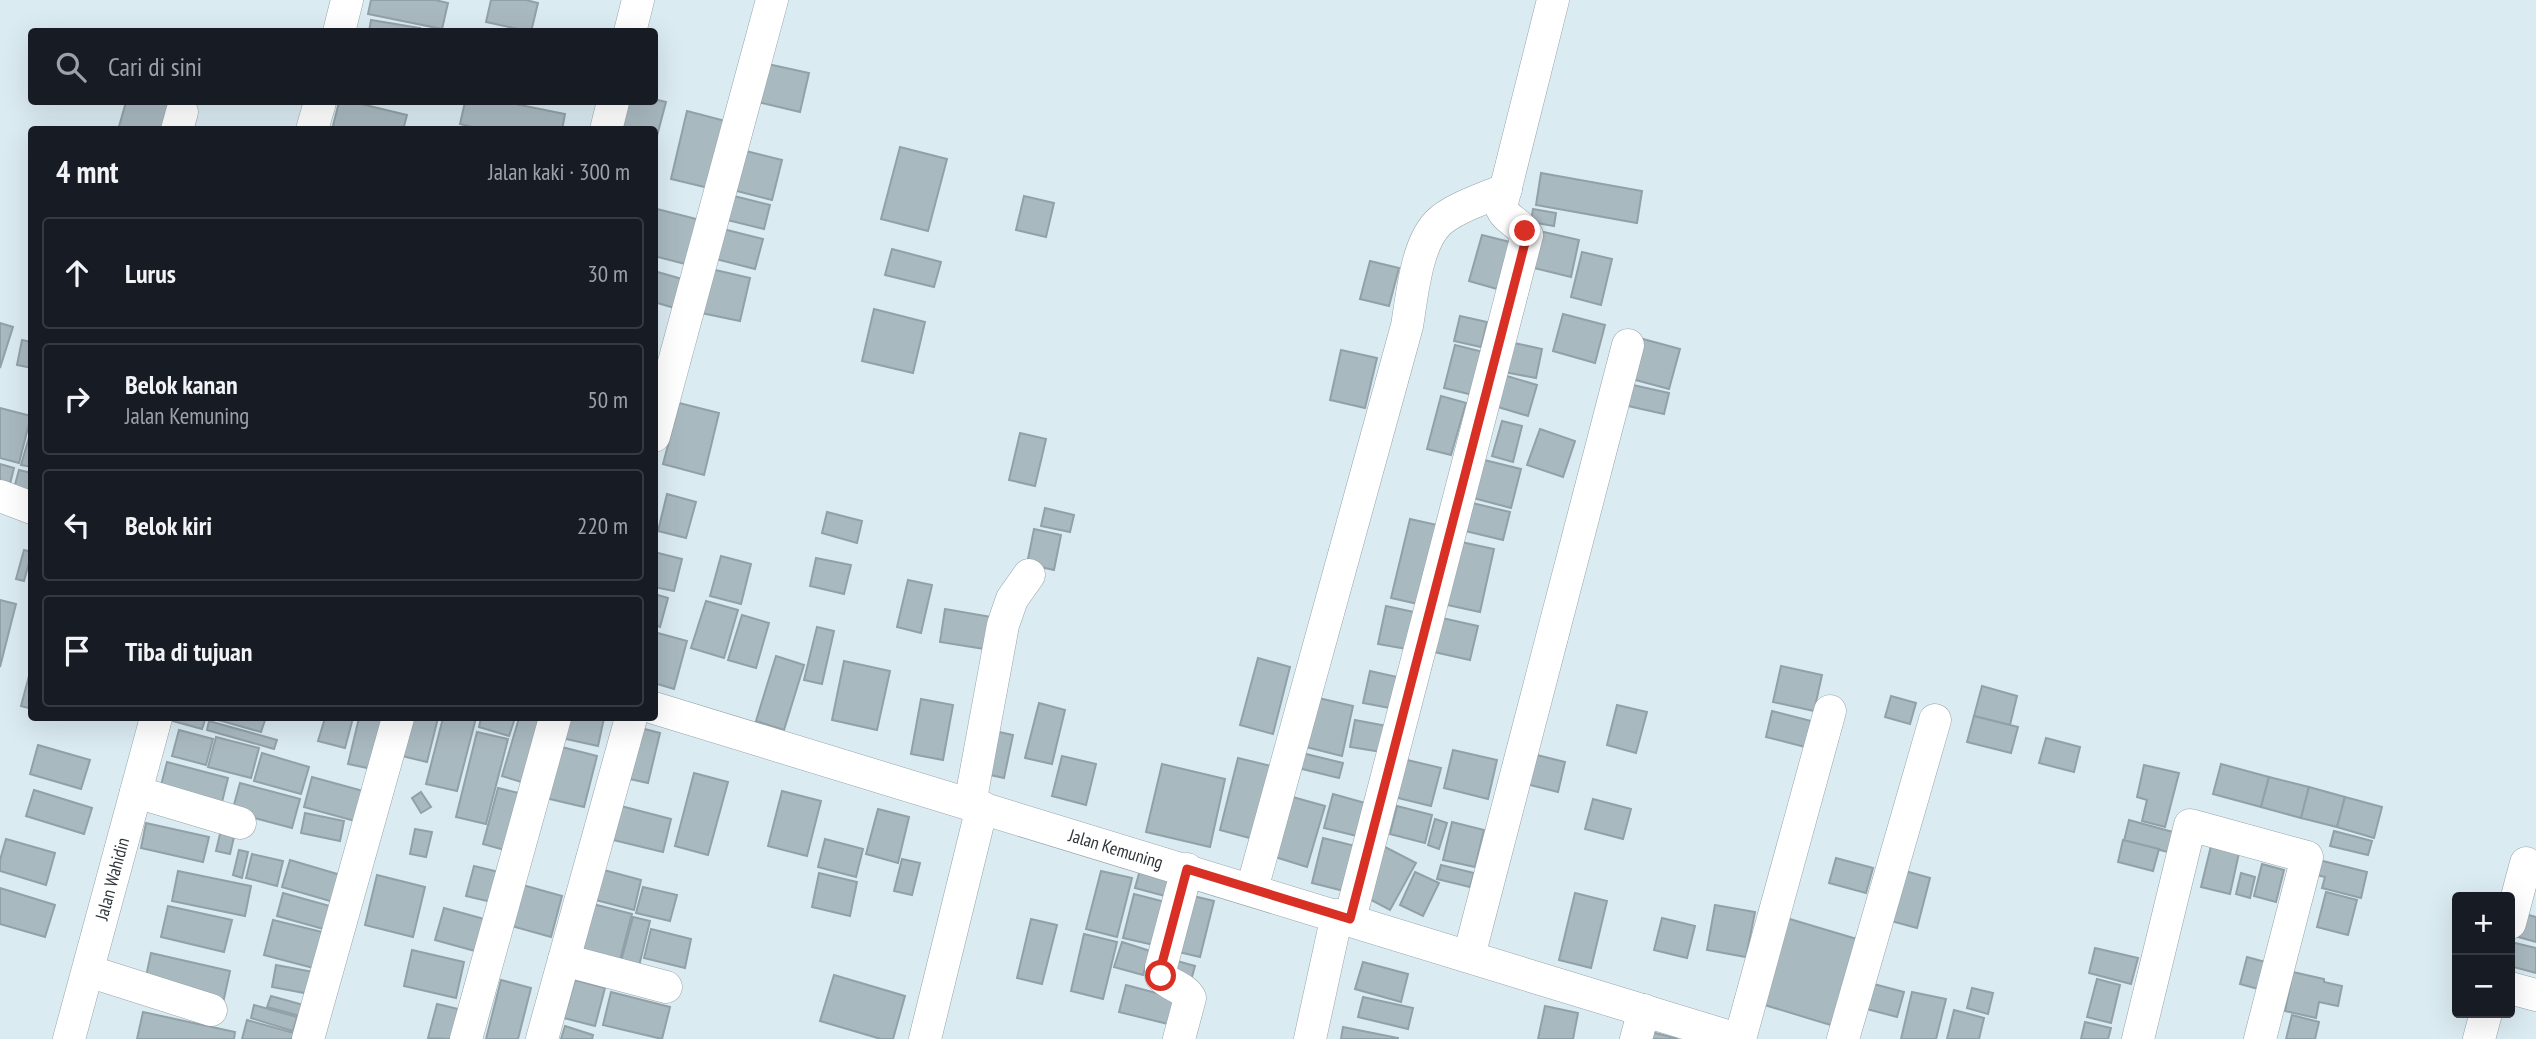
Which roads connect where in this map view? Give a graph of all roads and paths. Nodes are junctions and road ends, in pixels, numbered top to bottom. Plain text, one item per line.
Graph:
1 (347, 0) edge
2 (638, 0) edge
3 (772, 0) edge
4 (1553, 0) edge
5 (340, 28) edge
6 (631, 28) edge
7 (319, 105) edge
8 (612, 105) edge
9 (313, 126) edge
10 (607, 126) edge
11 (1506, 189) junction
12 (1628, 345) dead end
13 (658, 421) edge
14 (0, 496) edge
15 (28, 506) edge
16 (1029, 575) dead end
17 (658, 709) edge
18 (1830, 711) dead end
19 (1935, 720) dead end
20 (155, 721) edge
21 (397, 721) edge
22 (554, 721) edge
23 (630, 721) edge
24 (136, 792) junction
25 (976, 805) junction
26 (240, 823) dead end
27 (2526, 863) dead end
28 (1187, 869) junction
29 (1252, 889) junction
30 (2520, 912) edge
31 (1343, 917) junction
32 (1469, 956) junction
33 (564, 960) junction
34 (88, 971) junction
35 (666, 987) dead end
36 (2515, 989) edge
37 (2536, 995) edge
38 (211, 1010) dead end
39 (2485, 1018) edge
40 (1640, 1025) edge
41 (69, 1039) edge
42 (308, 1039) edge
43 (466, 1039) edge
44 (542, 1039) edge
45 (925, 1039) edge
46 (1179, 1039) edge
47 (1310, 1039) edge
48 (1739, 1039) edge
49 (1843, 1039) edge
50 (2138, 1039) edge
51 (2260, 1039) edge
52 (2479, 1039) edge

1 - 5 street
2 - 6 street
3 - 13 street
4 - 11 street
7 - 9 street
8 - 10 street
11 - 29 street
11 - 31 street
12 - 32 street
14 - 15 street
16 - 25 street
17 - 25 street, Jalan Kemuning
18 - 48 street
19 - 49 street
20 - 24 street, Jalan Wahidin
21 - 42 street
22 - 43 street
23 - 33 street
24 - 26 street
24 - 34 street, Jalan Wahidin
25 - 28 street, Jalan Kemuning
25 - 45 street
27 - 30 street
28 - 29 street, Jalan Kemuning
28 - 46 street
29 - 31 street, Jalan Kemuning
31 - 32 street, Jalan Kemuning
31 - 47 street
32 - 40 street, Jalan Kemuning
33 - 35 street
33 - 44 street
34 - 38 street
34 - 41 street, Jalan Wahidin
36 - 37 street
39 - 52 street
40 - 48 street, Jalan Kemuning
50 - 51 street

